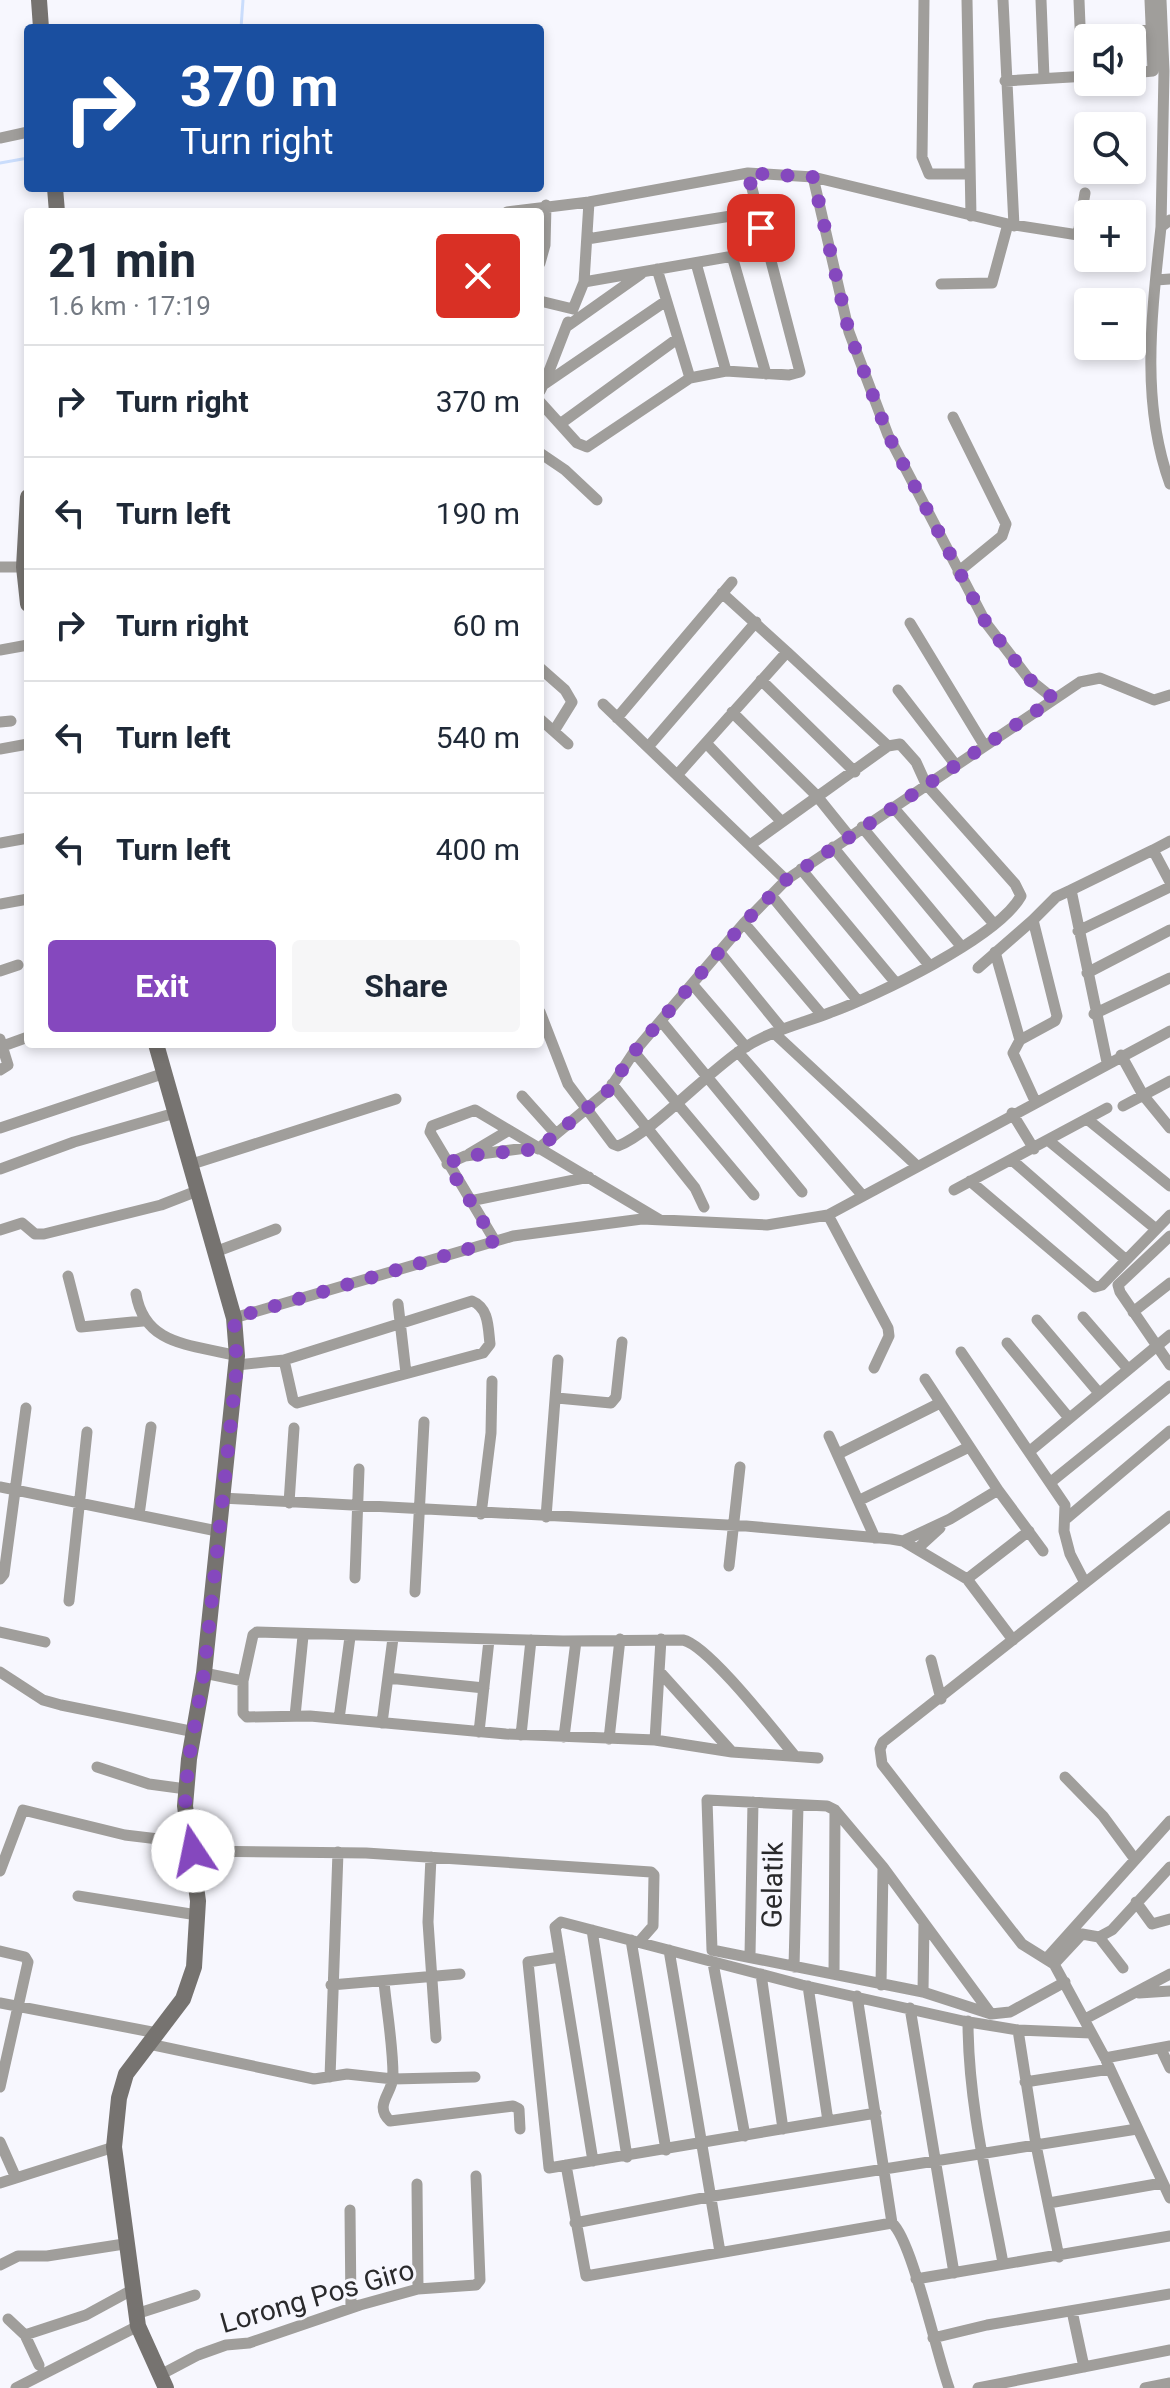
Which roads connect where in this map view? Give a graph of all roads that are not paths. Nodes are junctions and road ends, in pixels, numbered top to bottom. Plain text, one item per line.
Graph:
1 (39, 0) edge
2 (924, 0) edge
3 (967, 0) edge
4 (1003, 0) edge
5 (1041, 0) edge
6 (1079, 0) edge
7 (1150, 0) edge
8 (1161, 0) edge
9 (41, 24) edge
10 (1080, 24) edge
11 (1146, 30) edge
12 (1151, 30) junction
13 (1146, 72) edge
14 (1074, 77) edge
15 (1044, 78) junction
16 (1005, 81) junction
17 (24, 133) edge
18 (0, 138) edge
19 (748, 173) junction
20 (970, 174) junction
21 (813, 177) junction
22 (1085, 193) dead end
23 (589, 202) junction
24 (546, 205) junction
25 (529, 208) edge
26 (756, 212) junction
27 (971, 216) junction
28 (1165, 224) edge
29 (1011, 225) junction
30 (587, 239) junction
31 (544, 249) edge
32 (768, 250) junction
33 (732, 256) junction
34 (696, 263) junction
35 (657, 269) junction
36 (644, 272) junction
37 (1170, 279) edge
38 (1156, 280) junction
39 (584, 282) junction
40 (941, 284) dead end
41 (666, 301) junction
42 (544, 302) edge
43 (573, 309) junction
44 (566, 327) junction
45 (677, 339) junction
46 (726, 371) junction
47 (766, 374) junction
48 (690, 378) junction
49 (544, 383) edge
50 (544, 387) edge
51 (544, 406) edge
52 (953, 417) dead end
53 (560, 424) junction
54 (544, 456) edge
55 (1170, 484) edge
56 (597, 500) dead end
57 (0, 567) edge
58 (24, 567) edge
59 (958, 572) junction
60 (732, 582) dead end
61 (722, 593) junction
62 (756, 622) junction
63 (910, 623) dead end
64 (24, 646) edge
65 (0, 650) edge
66 (787, 652) junction
67 (544, 672) edge
68 (761, 680) junction
69 (898, 690) dead end
70 (1170, 695) edge
71 (1054, 699) junction
72 (603, 704) dead end
73 (732, 712) junction
74 (617, 718) junction
75 (544, 722) edge
76 (554, 731) junction
77 (706, 743) junction
78 (568, 744) dead end
79 (24, 745) edge
80 (984, 745) junction
81 (888, 746) junction
82 (648, 747) junction
83 (0, 749) edge
84 (955, 764) junction
85 (855, 772) junction
86 (678, 774) junction
87 (926, 784) junction
88 (816, 795) junction
89 (893, 807) junction
90 (781, 821) junction
91 (862, 827) junction
92 (849, 836) junction
93 (24, 839) edge
94 (1170, 841) edge
95 (0, 843) edge
96 (750, 845) junction
97 (833, 847) junction
98 (1153, 850) junction
99 (801, 869) junction
100 (786, 880) junction
101 (1170, 884) edge
102 (1071, 890) junction
103 (771, 895) junction
104 (24, 900) edge
105 (0, 904) edge
106 (1033, 920) junction
107 (744, 923) junction
108 (994, 924) junction
109 (1170, 930) edge
110 (1078, 931) junction
111 (961, 946) junction
112 (995, 952) junction
113 (721, 954) junction
114 (18, 965) dead end
115 (929, 965) junction
116 (978, 968) dead end
117 (0, 971) edge
118 (1087, 973) junction
119 (1170, 978) edge
120 (895, 982) junction
121 (693, 985) junction
122 (858, 1001) junction
123 (1094, 1014) junction
124 (822, 1015) junction
125 (661, 1021) junction
126 (544, 1022) edge
127 (778, 1031) junction
128 (1170, 1031) edge
129 (24, 1038) edge
130 (1020, 1040) junction
131 (2, 1042) edge
132 (157, 1048) edge
133 (742, 1050) junction
134 (634, 1052) junction
135 (1121, 1055) junction
136 (1107, 1062) junction
137 (0, 1070) edge
138 (165, 1073) junction
139 (706, 1076) junction
140 (1170, 1081) edge
141 (612, 1084) junction
142 (1143, 1095) junction
143 (522, 1096) dead end
144 (396, 1099) dead end
145 (1035, 1101) junction
146 (674, 1103) junction
147 (1123, 1106) dead end
148 (1107, 1108) dead end
149 (585, 1109) junction
150 (175, 1113) junction
151 (1012, 1113) junction
152 (1087, 1119) junction
153 (646, 1127) junction
154 (0, 1128) edge
155 (1170, 1128) edge
156 (506, 1132) junction
157 (556, 1134) junction
158 (1049, 1141) junction
159 (536, 1148) junction
160 (1034, 1149) junction
161 (465, 1156) junction
162 (1012, 1160) junction
163 (447, 1164) junction
164 (189, 1165) junction
165 (916, 1165) junction
166 (0, 1169) edge
167 (589, 1177) junction
168 (970, 1181) junction
169 (1170, 1186) edge
170 (954, 1190) dead end
171 (197, 1191) junction
172 (802, 1192) dead end
173 (754, 1195) dead end
174 (863, 1196) junction
175 (470, 1201) junction
176 (704, 1207) dead end
177 (828, 1215) junction
178 (1170, 1215) edge
179 (660, 1220) junction
180 (276, 1229) dead end
181 (1156, 1229) junction
182 (0, 1230) edge
183 (1170, 1236) edge
184 (495, 1241) junction
185 (215, 1252) junction
186 (1126, 1260) junction
187 (68, 1276) dead end
188 (1170, 1283) edge
189 (136, 1294) dead end
190 (398, 1304) dead end
191 (1133, 1312) junction
192 (1083, 1317) dead end
193 (234, 1318) junction
194 (1037, 1320) dead end
195 (143, 1321) junction
196 (401, 1322) junction
197 (1170, 1335) edge
198 (622, 1342) dead end
199 (1007, 1343) dead end
200 (1157, 1346) junction
201 (961, 1352) dead end
202 (237, 1360) junction
203 (284, 1360) junction
204 (558, 1360) dead end
205 (1170, 1365) edge
206 (874, 1368) dead end
207 (1128, 1369) junction
208 (406, 1373) junction
209 (925, 1379) dead end
210 (492, 1381) dead end
211 (1170, 1386) edge
212 (1099, 1393) junction
213 (557, 1398) junction
214 (940, 1403) junction
215 (26, 1408) dead end
216 (1069, 1418) junction
217 (424, 1422) dead end
218 (151, 1427) dead end
219 (294, 1428) dead end
220 (1170, 1431) edge
221 (87, 1432) dead end
222 (829, 1436) dead end
223 (969, 1447) junction
224 (1030, 1451) junction
225 (838, 1454) junction
226 (740, 1467) dead end
227 (359, 1469) dead end
228 (1051, 1482) junction
229 (0, 1487) edge
230 (13, 1490) junction
231 (998, 1490) junction
232 (221, 1498) junction
233 (860, 1500) junction
234 (78, 1503) junction
235 (289, 1503) junction
236 (356, 1506) junction
237 (418, 1510) junction
238 (481, 1514) junction
239 (139, 1515) junction
240 (1170, 1516) edge
241 (546, 1517) junction
242 (1067, 1518) junction
243 (950, 1519) junction
244 (740, 1526) junction
245 (217, 1531) junction
246 (1029, 1531) junction
247 (875, 1538) junction
248 (903, 1541) junction
249 (917, 1549) junction
250 (1043, 1551) dead end
251 (729, 1566) dead end
252 (355, 1578) dead end
253 (0, 1579) edge
254 (967, 1579) junction
255 (1084, 1581) junction
256 (415, 1592) dead end
257 (69, 1601) dead end
258 (0, 1632) edge
259 (303, 1636) junction
260 (350, 1637) junction
261 (393, 1638) junction
262 (620, 1639) junction
263 (661, 1639) junction
264 (489, 1640) junction
265 (531, 1640) junction
266 (1013, 1640) junction
267 (576, 1641) junction
268 (45, 1642) dead end
269 (931, 1660) dead end
270 (659, 1671) junction
271 (0, 1672) edge
272 (204, 1673) junction
273 (388, 1678) junction
274 (243, 1681) junction
275 (484, 1688) junction
276 (941, 1699) junction
277 (295, 1716) junction
278 (339, 1719) junction
279 (382, 1723) junction
280 (195, 1732) junction
281 (479, 1732) junction
282 (521, 1735) junction
283 (564, 1737) junction
284 (609, 1739) junction
285 (655, 1740) junction
286 (732, 1752) junction
287 (795, 1756) junction
288 (818, 1758) dead end
289 (97, 1767) dead end
290 (1065, 1777) dead end
291 (186, 1789) junction
292 (753, 1802) junction
293 (798, 1805) junction
294 (835, 1810) junction
295 (1170, 1821) edge
296 (193, 1847) junction
297 (338, 1852) junction
298 (431, 1857) junction
299 (1134, 1858) junction
300 (883, 1867) junction
301 (1170, 1867) edge
302 (0, 1871) edge
303 (78, 1896) dead end
304 (1136, 1902) junction
305 (197, 1915) junction
306 (1170, 1919) edge
307 (924, 1923) junction
308 (592, 1930) junction
309 (1099, 1937) junction
310 (635, 1941) junction
311 (669, 1950) junction
312 (0, 1951) edge
313 (750, 1955) junction
314 (560, 1957) junction
315 (1051, 1961) junction
316 (713, 1963) junction
317 (794, 1967) junction
318 (1123, 1968) dead end
319 (460, 1974) dead end
320 (761, 1974) junction
321 (834, 1974) junction
322 (1170, 1974) edge
323 (431, 1976) junction
324 (384, 1982) junction
325 (1065, 1982) junction
326 (331, 1985) junction
327 (881, 1985) junction
328 (808, 1986) junction
329 (1170, 1991) edge
330 (923, 1992) junction
331 (1134, 1994) junction
332 (857, 1996) junction
333 (0, 2003) edge
334 (16, 2006) junction
335 (910, 2008) junction
336 (991, 2014) junction
337 (1085, 2019) junction
338 (968, 2021) junction
339 (1018, 2030) junction
340 (1091, 2033) junction
341 (436, 2038) dead end
342 (153, 2039) junction
343 (1166, 2047) edge
344 (1108, 2063) junction
345 (1170, 2068) edge
346 (1, 2071) edge
347 (330, 2077) junction
348 (475, 2077) dead end
349 (393, 2079) junction
350 (1025, 2082) junction
351 (0, 2087) edge
352 (876, 2113) junction
353 (828, 2121) junction
354 (520, 2129) dead end
355 (783, 2129) junction
356 (1137, 2129) junction
357 (745, 2136) junction
358 (0, 2142) edge
359 (701, 2144) junction
360 (1036, 2145) junction
361 (114, 2147) junction
362 (666, 2150) junction
363 (981, 2152) junction
364 (627, 2157) junction
365 (593, 2161) junction
366 (937, 2163) junction
367 (566, 2165) junction
368 (886, 2171) junction
369 (476, 2176) dead end
370 (16, 2178) junction
371 (0, 2183) edge
372 (1162, 2183) junction
373 (417, 2184) dead end
374 (708, 2197) junction
375 (1170, 2198) edge
376 (1049, 2203) junction
377 (350, 2210) dead end
378 (575, 2223) junction
379 (892, 2223) junction
380 (1170, 2236) edge
381 (124, 2244) junction
382 (720, 2252) junction
383 (1059, 2257) junction
384 (1003, 2263) junction
385 (0, 2265) edge
386 (954, 2273) junction
387 (916, 2279) junction
388 (418, 2289) junction
389 (132, 2290) junction
390 (1170, 2294) edge
391 (195, 2295) dead end
392 (351, 2308) junction
393 (1072, 2311) junction
394 (8, 2319) dead end
395 (137, 2320) junction
396 (25, 2335) junction
397 (933, 2338) junction
398 (1170, 2350) edge
399 (39, 2365) dead end
400 (1084, 2367) junction
401 (164, 2381) edge
402 (1170, 2383) edge
403 (16, 2388) edge
404 (949, 2388) edge
405 (978, 2388) edge
406 (1145, 2388) edge

1 - 9 main road
2 - 20 street
3 - 20 street
4 - 16 street
5 - 15 street
6 - 10 street
7 - 12 street
8 - 28 street
11 - 12 street
12 - 13 street
14 - 15 street
15 - 16 street
16 - 29 street
17 - 18 street
19 - 21 street
19 - 23 street
19 - 26 street
20 - 27 street
21 - 27 street
21 - 59 street
22 - 29 street
23 - 24 street
23 - 30 street
24 - 25 street
24 - 31 street
26 - 30 street
26 - 32 street
27 - 29 street
28 - 38 street
29 - 40 street
30 - 39 street
32 - 33 street
32 - 47 street
33 - 34 street
33 - 47 street
34 - 35 street
34 - 46 street
35 - 36 street
35 - 41 street
36 - 39 street
36 - 44 street
37 - 38 street
38 - 55 street
39 - 43 street
41 - 45 street
41 - 50 street
42 - 43 street
43 - 44 street
44 - 49 street
45 - 48 street
45 - 53 street
46 - 47 street
46 - 48 street
48 - 53 street
51 - 53 street
52 - 59 street
54 - 56 street
57 - 58 street
59 - 71 street
60 - 61 street
61 - 62 street
61 - 74 street
62 - 66 street
62 - 82 street
63 - 80 street
64 - 65 street
66 - 68 street
66 - 81 street
67 - 76 street
68 - 73 street
68 - 85 street
69 - 84 street
70 - 71 street
71 - 80 street
72 - 74 street
73 - 77 street
73 - 88 street
74 - 82 street
75 - 76 street
76 - 78 street
77 - 86 street
77 - 90 street
79 - 83 street
80 - 84 street
81 - 85 street
81 - 87 street
82 - 86 street
84 - 87 street
85 - 88 street
86 - 96 street
87 - 89 street
87 - 108 street
88 - 90 street
88 - 92 street
89 - 91 street
89 - 108 street
90 - 96 street
91 - 92 street
91 - 111 street
92 - 97 street
93 - 95 street
94 - 98 street
96 - 100 street
97 - 99 street
97 - 115 street
98 - 101 street
98 - 102 street
99 - 100 street
99 - 120 street
100 - 103 street
101 - 110 street
102 - 106 street
102 - 110 street
103 - 107 street
103 - 122 street
104 - 105 street
106 - 112 street
106 - 130 street
107 - 113 street
107 - 124 street
108 - 111 street
109 - 118 street
110 - 118 street
111 - 115 street
112 - 116 street
112 - 130 street
113 - 121 street
113 - 127 street
114 - 117 street
115 - 120 street
118 - 123 street
119 - 123 street
120 - 122 street
121 - 125 street
121 - 133 street
122 - 124 street
123 - 136 street
124 - 127 street
125 - 134 street
125 - 139 street
126 - 149 street
127 - 133 street
127 - 165 street
128 - 135 street
129 - 131 street
130 - 145 street
131 - 137 street
132 - 138 main road
133 - 139 street
133 - 174 street
134 - 141 street
134 - 146 street
135 - 136 street
135 - 142 street
136 - 145 street
138 - 150 main road
138 - 154 street
139 - 146 street
139 - 172 street
140 - 142 street
141 - 149 street
141 - 153 street
142 - 147 street
142 - 155 street
143 - 157 street
144 - 164 street
145 - 151 street
146 - 153 street
146 - 173 street
148 - 152 street
149 - 153 street
149 - 157 street
150 - 164 main road
150 - 166 street
151 - 160 street
151 - 165 street
152 - 158 street
152 - 169 street
153 - 176 street
156 - 159 street
156 - 161 street
156 - 163 street
157 - 159 street
158 - 160 street
158 - 181 street
159 - 161 street
159 - 167 street
160 - 162 street
161 - 163 street
162 - 168 street
162 - 186 street
163 - 175 street
164 - 171 main road
165 - 174 street
167 - 175 street
167 - 179 street
168 - 170 street
168 - 186 street
171 - 182 street
171 - 185 main road
174 - 177 street
175 - 184 street
177 - 179 street
177 - 206 street
178 - 181 street
179 - 184 street
180 - 185 street
181 - 186 street
183 - 191 street
184 - 193 street
185 - 193 main road
187 - 195 street
188 - 191 street
189 - 195 street
190 - 196 street
191 - 200 street
192 - 207 street
193 - 202 main road
194 - 212 street
195 - 202 street
196 - 203 street
196 - 208 street
196 - 208 street
197 - 200 street
198 - 213 street
199 - 216 street
200 - 205 street
200 - 207 street
201 - 224 street
202 - 203 street
202 - 232 main road
203 - 208 street
204 - 213 street
207 - 212 street
209 - 214 street
210 - 238 street
211 - 228 street
212 - 216 street
213 - 241 street
214 - 223 street
214 - 225 street
215 - 230 street
216 - 224 street
217 - 237 street
218 - 239 street
219 - 235 street
220 - 242 street
221 - 234 street
222 - 225 street
223 - 231 street
223 - 233 street
224 - 228 street
225 - 233 street
226 - 244 street
227 - 236 street
228 - 242 street
229 - 230 street
230 - 234 street
230 - 253 street
231 - 243 street
231 - 246 street
232 - 235 street
232 - 245 main road
233 - 247 street
234 - 239 street
234 - 257 street
235 - 236 street
236 - 237 street
236 - 252 street
237 - 238 street
237 - 256 street
238 - 241 street
239 - 245 street
240 - 255 street
241 - 244 street
242 - 255 street
243 - 248 street
243 - 249 street
244 - 247 street
244 - 251 street
245 - 272 main road
246 - 250 street
246 - 254 street
247 - 248 street
248 - 249 street
249 - 254 street
254 - 266 street
255 - 266 street
258 - 268 street
259 - 260 street
259 - 274 street
259 - 277 street
260 - 261 street
260 - 278 street
261 - 264 street
261 - 273 street
262 - 263 street
262 - 267 street
262 - 284 street
263 - 270 street
263 - 287 street
264 - 265 street
264 - 275 street
265 - 267 street
265 - 282 street
266 - 276 street
267 - 283 street
269 - 276 street
270 - 285 street
270 - 286 street
271 - 280 street
272 - 274 street
272 - 280 main road
273 - 275 street
273 - 279 street
274 - 277 street
275 - 281 street
276 - 315 street
277 - 278 street
278 - 279 street
279 - 281 street
280 - 291 main road
281 - 282 street
282 - 283 street
283 - 284 street
284 - 285 street
285 - 286 street
286 - 287 street
287 - 288 street
289 - 291 street
290 - 299 street
291 - 296 main road
292 - 293 street
292 - 313 street
292 - 313 street
293 - 294 street
293 - 317 street, Gelatik
294 - 300 street
294 - 321 street
295 - 299 street
296 - 297 street
296 - 302 street
296 - 305 main road
297 - 298 street
297 - 326 street
298 - 310 street
298 - 323 street
299 - 315 street
300 - 307 street
300 - 327 street
301 - 304 street
303 - 305 street
304 - 306 street
304 - 309 street
305 - 342 main road
307 - 330 street
307 - 336 street
308 - 310 street
308 - 314 street
308 - 364 street
309 - 315 street
309 - 318 street
310 - 311 street
310 - 362 street
311 - 316 street
311 - 359 street
312 - 334 street
313 - 317 street
314 - 365 street
314 - 367 street
315 - 325 street
316 - 320 street
316 - 357 street
317 - 321 street
319 - 323 street
320 - 328 street
320 - 355 street
321 - 327 street
322 - 331 street
323 - 324 street
323 - 341 street
324 - 326 street
324 - 349 street
325 - 336 street
325 - 337 street
326 - 347 street
327 - 330 street
328 - 332 street
328 - 353 street
329 - 331 street
330 - 336 street
331 - 337 street
332 - 335 street
332 - 352 street
333 - 334 street
334 - 342 street
334 - 346 street
335 - 338 street
335 - 366 street
337 - 340 street
338 - 339 street
338 - 363 street
339 - 340 street
339 - 350 street
340 - 344 street
342 - 347 street
342 - 361 main road
343 - 344 street
343 - 345 street
344 - 350 street
344 - 356 street
346 - 351 street
347 - 349 street
348 - 349 street
349 - 354 street
350 - 360 street
352 - 353 street
352 - 368 street
353 - 355 street
355 - 357 street
356 - 360 street
356 - 372 street
357 - 359 street
358 - 370 street
359 - 362 street
359 - 374 street
360 - 363 street
360 - 376 street
361 - 370 street
361 - 381 main road
362 - 364 street
363 - 366 street
363 - 384 street
364 - 365 street
365 - 367 street
366 - 368 street
366 - 386 street
367 - 378 street
368 - 374 street
368 - 379 street
369 - 388 street, Lorong Pos Giro
370 - 371 street
372 - 375 street
372 - 376 street
373 - 388 street
374 - 378 street
374 - 382 street
376 - 383 street
377 - 392 street
378 - 382 street
379 - 382 street
379 - 387 street
380 - 383 street
381 - 385 street
381 - 389 main road
383 - 384 street
384 - 386 street
386 - 387 street
387 - 397 street
388 - 392 street, Lorong Pos Giro
389 - 395 main road
389 - 396 street
390 - 393 street
391 - 395 street
392 - 401 street, Lorong Pos Giro
393 - 397 street
393 - 400 street
394 - 396 street
395 - 401 main road
395 - 403 street
396 - 399 street
397 - 404 street
398 - 400 street
400 - 405 street
402 - 406 street

